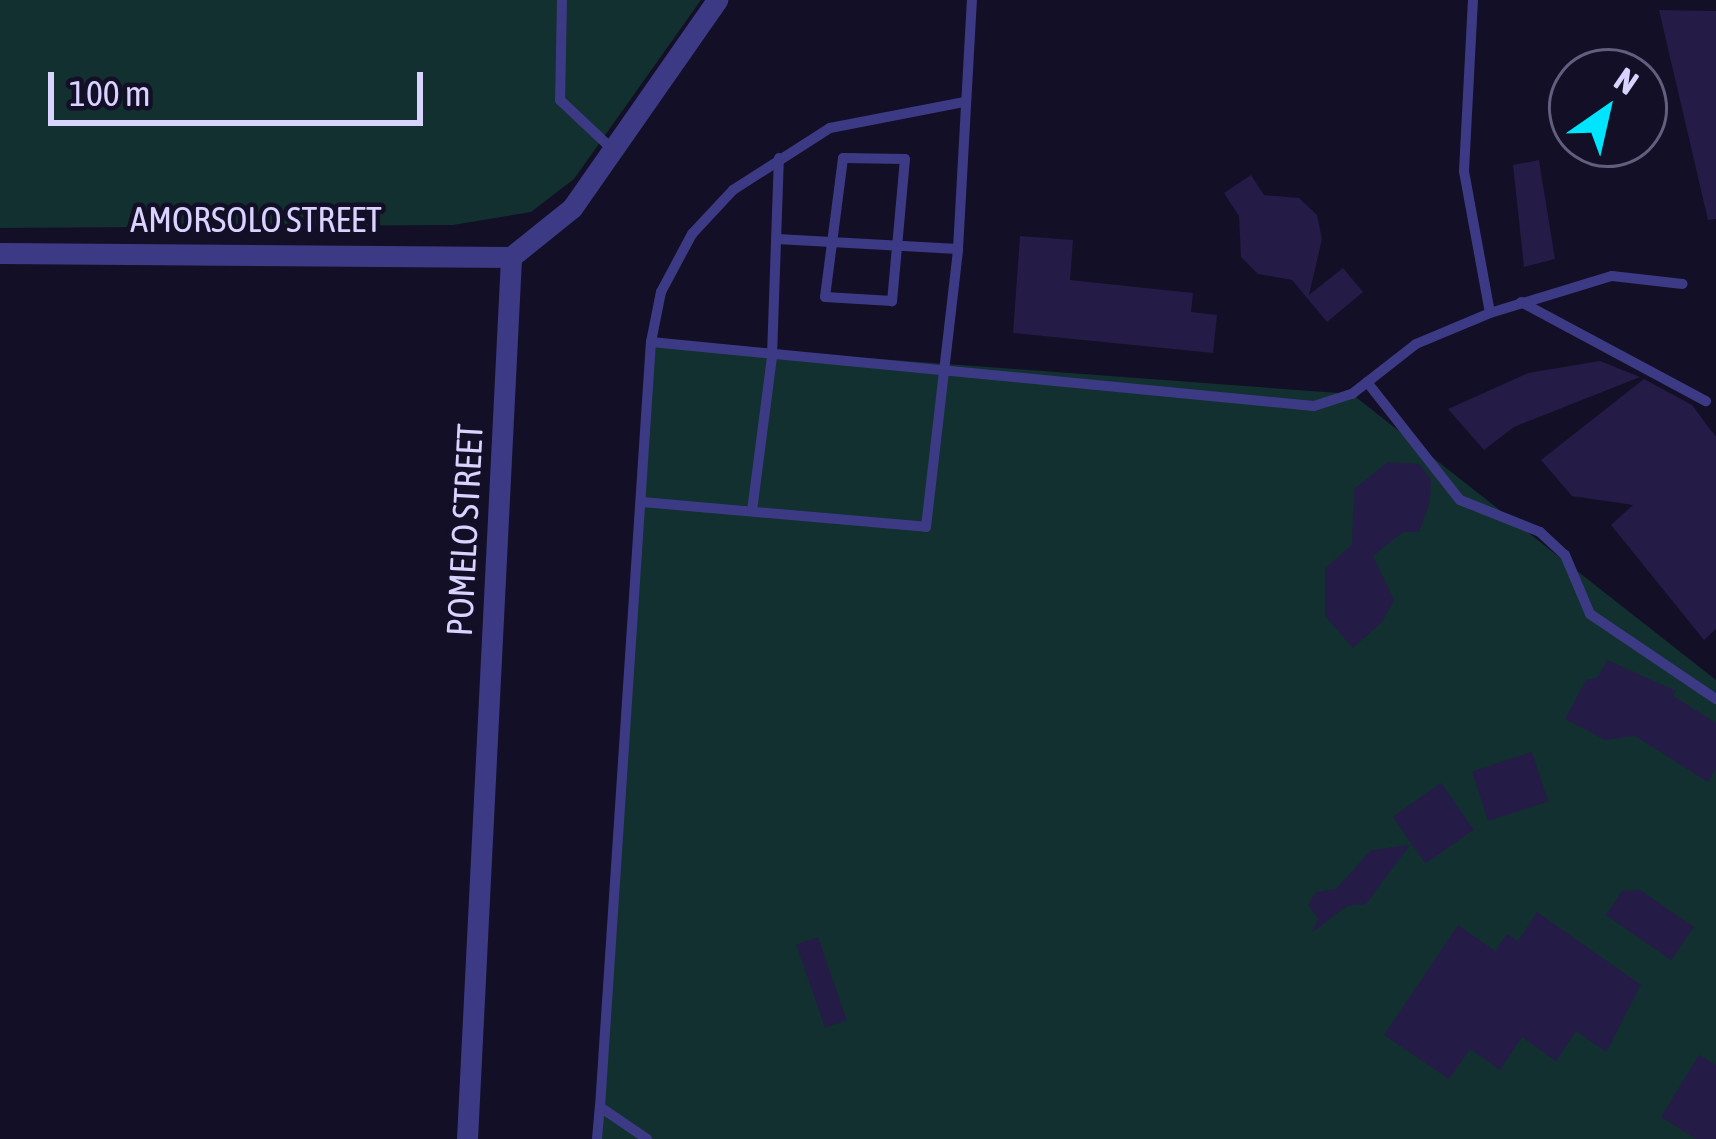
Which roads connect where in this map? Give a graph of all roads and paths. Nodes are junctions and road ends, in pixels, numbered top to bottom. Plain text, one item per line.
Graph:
1 (716, 0) edge
2 (972, 0) edge
3 (1473, 0) edge
4 (562, 1) edge
5 (964, 102) junction
6 (612, 149) junction
7 (779, 158) junction
8 (777, 238) junction
9 (830, 242) junction
10 (895, 246) junction
11 (958, 249) junction
12 (0, 253) edge
13 (512, 257) junction
14 (1683, 284) dead end
15 (1521, 302) junction
16 (1490, 313) junction
17 (651, 342) junction
18 (772, 356) junction
19 (947, 375) junction
20 (1367, 382) junction
21 (1706, 401) dead end
22 (642, 502) junction
23 (752, 511) junction
24 (1716, 699) edge
25 (600, 1106) junction
26 (467, 1139) edge
27 (597, 1139) edge
28 (647, 1139) edge

1 - 6 street
2 - 5 lane
3 - 16 lane
4 - 6 lane
5 - 7 lane
5 - 11 lane
6 - 13 street
7 - 8 lane
7 - 17 lane
8 - 9 lane
8 - 18 lane
9 - 10 lane
9 - 10 lane
9 - 10 lane
10 - 11 lane
11 - 19 lane
12 - 13 street, AMORSOLO STREET
13 - 26 street, POMELO STREET
14 - 15 lane
15 - 16 lane
15 - 21 lane
16 - 20 lane
17 - 18 lane
17 - 22 lane
18 - 19 lane
18 - 23 lane
19 - 20 lane
19 - 23 lane
20 - 24 lane
22 - 23 lane
22 - 25 lane
25 - 27 lane
25 - 28 lane

